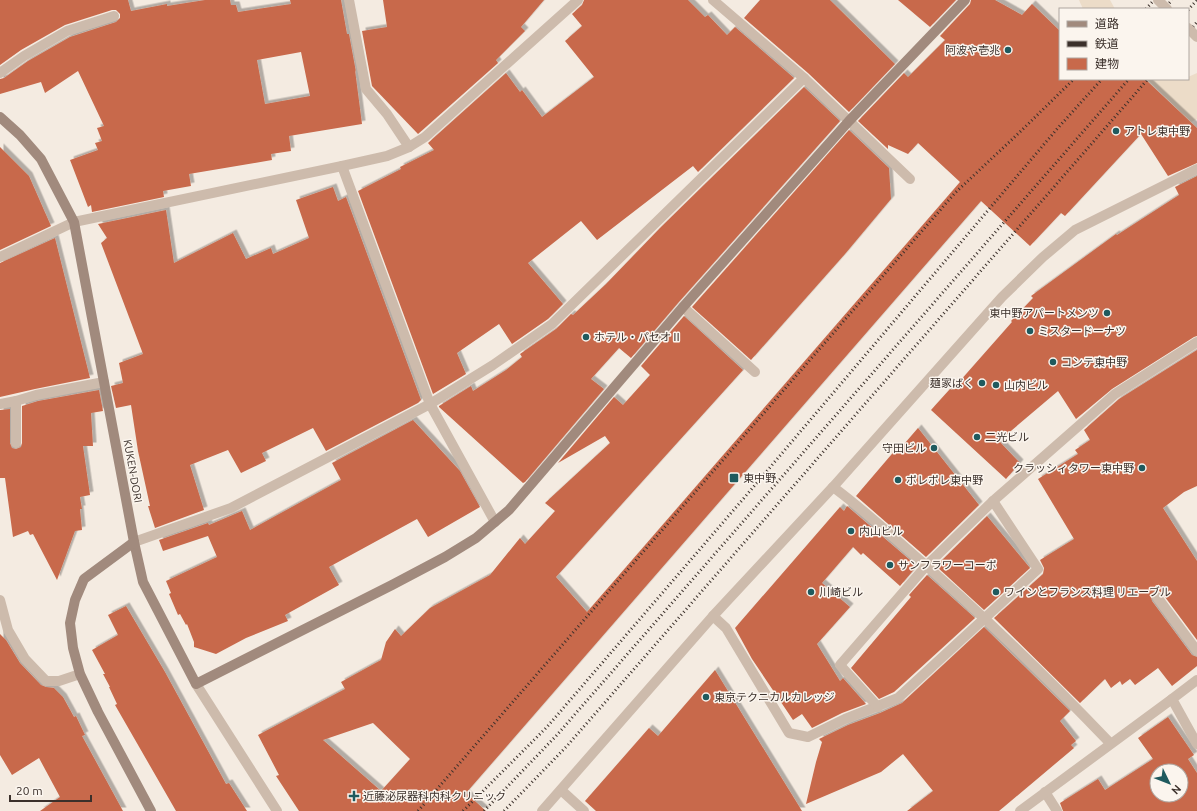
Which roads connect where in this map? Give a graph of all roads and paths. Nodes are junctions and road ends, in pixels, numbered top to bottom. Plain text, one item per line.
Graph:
1 (349, 0) edge
2 (578, 0) edge
3 (713, 0) edge
4 (965, 0) edge
5 (1158, 0) edge
6 (1166, 8) edge
7 (114, 16) dead end
8 (1189, 29) edge
9 (1197, 37) edge
10 (0, 73) edge
11 (804, 78) junction
12 (0, 117) edge
13 (849, 121) junction
14 (409, 147) junction
15 (342, 166) junction
16 (1197, 169) edge
17 (910, 179) dead end
18 (74, 222) junction
19 (0, 257) edge
20 (683, 307) junction
21 (1197, 342) edge
22 (755, 372) dead end
23 (104, 382) junction
24 (16, 401) junction
25 (0, 404) edge
26 (430, 404) junction
27 (16, 443) dead end
28 (833, 487) junction
29 (993, 501) junction
30 (495, 522) junction
31 (134, 542) junction
32 (926, 566) junction
33 (1157, 598) dead end
34 (0, 600) edge
35 (713, 616) junction
36 (984, 618) junction
37 (1197, 651) edge
38 (80, 674) junction
39 (1197, 680) edge
40 (196, 684) junction
41 (1172, 698) junction
42 (878, 707) junction
43 (1110, 743) junction
44 (1197, 744) edge
45 (561, 790) junction
46 (1045, 792) junction
47 (151, 811) edge
48 (277, 811) edge
49 (542, 811) edge
50 (584, 811) edge
51 (1020, 811) edge
52 (1057, 811) edge

1 - 14 street
2 - 14 street
3 - 11 street
4 - 13 street
5 - 6 street, bridge
7 - 10 street
8 - 9 street, bridge
11 - 13 street
11 - 26 street
12 - 18 street, KUKEN-DORI
13 - 17 street
13 - 20 street
14 - 15 street
15 - 18 street
15 - 26 street
16 - 28 street
18 - 19 street
18 - 23 street, KUKEN-DORI
20 - 22 street
20 - 30 street
21 - 29 street
23 - 24 street
23 - 31 street, KUKEN-DORI
24 - 25 street
24 - 27 street
26 - 30 street
26 - 31 street
28 - 32 street
28 - 35 street
29 - 32 street
29 - 36 street
30 - 40 street
31 - 38 street
31 - 40 street, KUKEN-DORI
32 - 36 street
32 - 42 street
33 - 37 street
34 - 38 street
35 - 42 street
35 - 45 street
36 - 42 street
36 - 43 street
38 - 47 street
39 - 41 street
40 - 48 street
41 - 43 street
41 - 44 street
43 - 46 street
45 - 49 street
45 - 50 street
46 - 51 street
46 - 52 street

